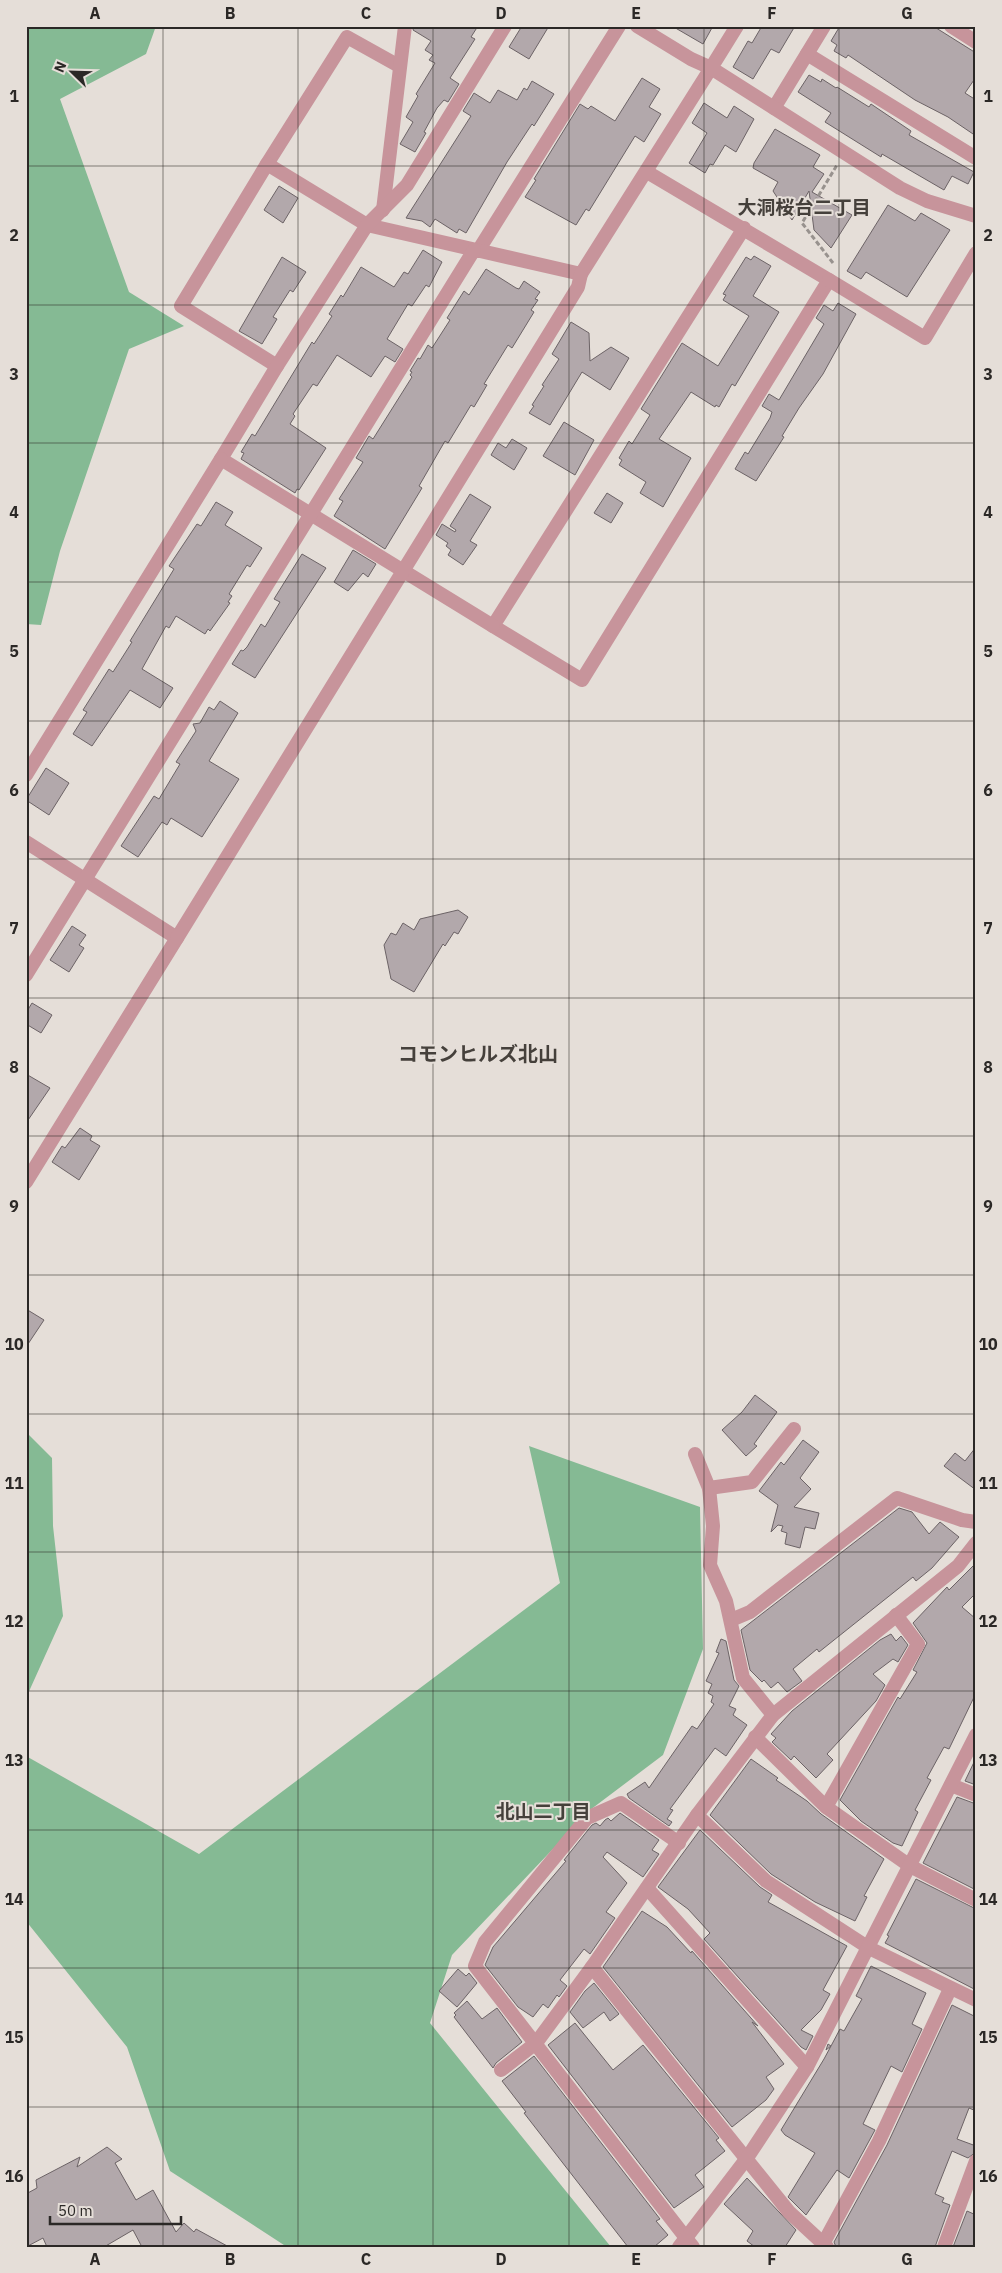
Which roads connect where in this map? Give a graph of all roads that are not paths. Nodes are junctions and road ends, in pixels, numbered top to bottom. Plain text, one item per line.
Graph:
1 (405, 26) edge
2 (505, 26) edge
3 (619, 26) edge
4 (637, 26) edge
5 (738, 26) edge
6 (824, 26) edge
7 (951, 26) edge
8 (654, 30) edge
9 (976, 42) edge
10 (807, 54) junction
11 (399, 66) junction
12 (711, 68) junction
13 (774, 108) junction
14 (976, 158) edge
15 (268, 164) junction
16 (647, 172) junction
17 (383, 210) junction
18 (976, 216) edge
19 (367, 225) junction
20 (744, 228) junction
21 (476, 250) junction
22 (976, 253) edge
23 (582, 274) junction
24 (828, 280) junction
25 (276, 366) junction
26 (221, 459) junction
27 (310, 514) junction
28 (404, 572) junction
29 (493, 626) junction
30 (26, 775) edge
31 (26, 842) edge
32 (85, 880) junction
33 (176, 938) junction
34 (26, 974) edge
35 (26, 1182) edge
36 (794, 1429) dead end
37 (695, 1454) dead end
38 (709, 1488) junction
39 (976, 1522) edge
40 (976, 1543) edge
41 (896, 1615) junction
42 (731, 1620) junction
43 (773, 1715) junction
44 (976, 1735) edge
45 (755, 1737) junction
46 (951, 1785) junction
47 (976, 1796) edge
48 (826, 1806) junction
49 (697, 1815) junction
50 (679, 1842) junction
51 (910, 1866) junction
52 (647, 1888) junction
53 (976, 1900) edge
54 (869, 1948) junction
55 (592, 1967) junction
56 (950, 1989) junction
57 (976, 2000) edge
58 (536, 2043) junction
59 (807, 2067) junction
60 (501, 2070) dead end
61 (747, 2158) junction
62 (976, 2161) edge
63 (686, 2244) edge
64 (825, 2245) edge
65 (944, 2247) edge

1 - 11 street
2 - 17 street
3 - 21 street
4 - 8 street
5 - 12 street
6 - 10 street
7 - 9 street
8 - 12 street
10 - 13 street
10 - 14 street
11 - 15 street
11 - 17 street
12 - 13 street
12 - 16 street
13 - 18 street
15 - 19 street
15 - 25 street
16 - 20 street
16 - 23 street
17 - 19 street
19 - 21 street
19 - 25 street
20 - 24 street
20 - 29 street
21 - 23 street
21 - 27 street
22 - 24 street
23 - 28 street
24 - 29 street
25 - 26 street
26 - 27 street
26 - 30 street
27 - 28 street
27 - 32 street
28 - 29 street
28 - 33 street
31 - 32 street
32 - 33 street
32 - 34 street
33 - 35 street
36 - 38 street
37 - 38 street
38 - 42 street
39 - 42 street
40 - 41 street
41 - 43 street
41 - 48 street
42 - 43 street
43 - 45 street
44 - 46 street
45 - 48 street
45 - 49 street
46 - 47 street
46 - 51 street
48 - 51 street
49 - 50 street
49 - 54 street
50 - 52 street
50 - 58 street
51 - 53 street
51 - 54 street
52 - 55 street
52 - 59 street
54 - 56 street
54 - 59 street
55 - 58 street
55 - 61 street
56 - 57 street
56 - 64 street
58 - 60 street
58 - 63 street
59 - 61 street
61 - 63 street
61 - 64 street
62 - 65 street

